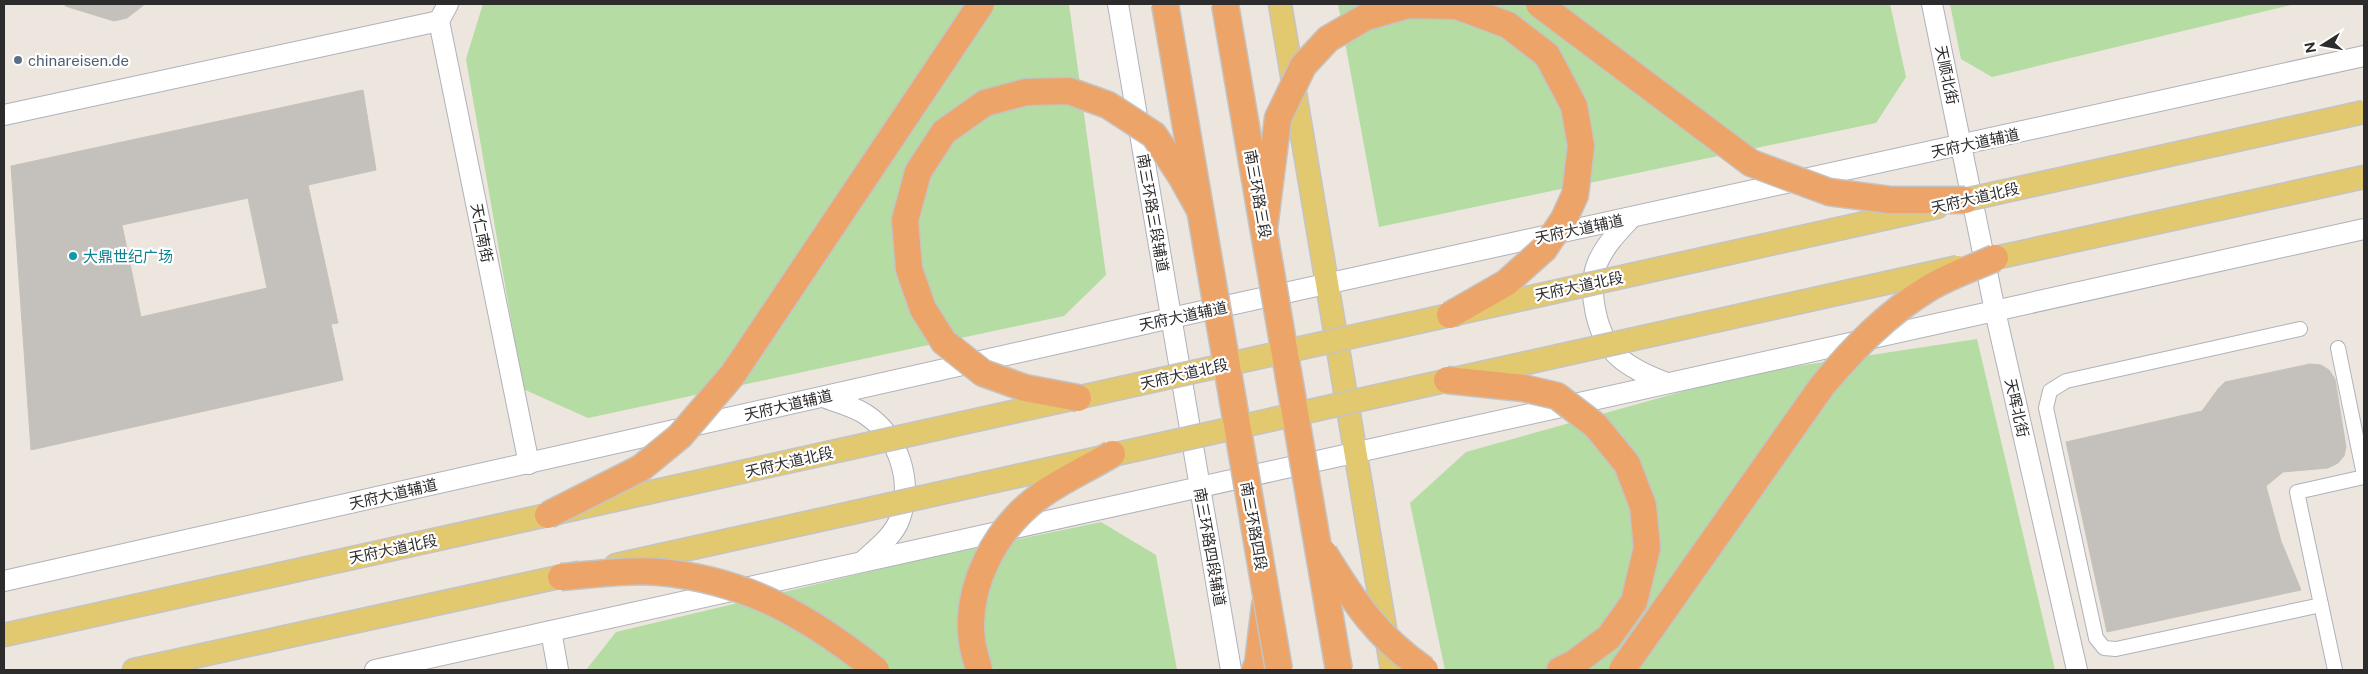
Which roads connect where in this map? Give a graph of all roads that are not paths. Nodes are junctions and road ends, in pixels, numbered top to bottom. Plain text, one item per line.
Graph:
1 (981, 4) edge
2 (1118, 4) edge
3 (1165, 4) edge
4 (1225, 4) edge
5 (1280, 4) edge
6 (1539, 4) edge
7 (1932, 4) edge
8 (444, 12) edge
9 (2364, 56) edge
10 (2364, 112) edge
11 (4, 115) edge
12 (1962, 146) junction
13 (2364, 177) edge
14 (1965, 200) junction
15 (1201, 212) junction
16 (1631, 218) junction
17 (2364, 228) edge
18 (1264, 229) junction
19 (1995, 258) junction
20 (1327, 284) junction
21 (1995, 310) junction
22 (1450, 315) junction
23 (1171, 318) junction
24 (2300, 329) dead end
25 (2338, 348) dead end
26 (1448, 380) junction
27 (1667, 383) junction
28 (823, 397) junction
29 (1078, 398) junction
30 (1189, 423) joint
31 (1355, 453) junction
32 (1112, 454) junction
33 (529, 464) junction
34 (2364, 476) edge
35 (1200, 487) junction
36 (548, 515) junction
37 (1317, 541) junction
38 (861, 562) junction
39 (560, 577) junction
40 (4, 581) edge
41 (1266, 594) junction
42 (2321, 606) junction
43 (551, 631) junction
44 (4, 635) edge
45 (134, 670) edge
46 (375, 670) edge
47 (558, 670) edge
48 (876, 670) edge
49 (979, 670) edge
50 (1231, 670) edge
51 (1254, 670) edge
52 (1279, 670) edge
53 (1339, 670) edge
54 (1392, 670) edge
55 (1425, 670) edge
56 (1560, 670) edge
57 (1622, 670) edge
58 (2077, 670) edge
59 (2335, 670) edge

1 - 36 highway, bridge
2 - 23 street, 南三环路三段辅道
3 - 15 highway, bridge
4 - 18 highway, 南三环路三段, bridge
5 - 20 main road
6 - 14 highway, bridge
7 - 12 street, 天顺北街
8 - 11 street
8 - 33 street, 天仁南街
9 - 12 street, 天府大道辅道
10 - 14 main road, 天府大道北段, bridge
12 - 16 street, 天府大道辅道
12 - 21 street, 天晖北街
13 - 19 main road
14 - 22 main road, 天府大道北段, bridge
15 - 29 highway, bridge
15 - 41 highway, 南三环路四段, bridge
16 - 20 street, 天府大道辅道
16 - 27 street
17 - 21 street
18 - 22 highway, bridge
18 - 37 highway, 南三环路三段, bridge
19 - 26 main road, bridge
19 - 57 highway, bridge
20 - 23 street, 天府大道辅道
20 - 31 main road
21 - 27 street
21 - 58 street, 天晖北街
22 - 29 main road, 天府大道北段, bridge
23 - 28 street, 天府大道辅道
23 - 30 street, 南三环路三段辅道
24 - 42 street
25 - 34 street
26 - 32 main road, bridge
26 - 56 highway, bridge
27 - 31 street
28 - 33 street, 天府大道辅道
28 - 38 street
29 - 36 main road, 天府大道北段, bridge
30 - 35 street, 南三环路四段辅道
31 - 35 street
31 - 54 main road
32 - 39 main road, bridge
32 - 49 highway, bridge
33 - 40 street, 天府大道辅道
34 - 42 street
35 - 38 street
35 - 50 street, 南三环路四段辅道
36 - 44 main road, 天府大道北段
37 - 53 highway, bridge
37 - 55 highway, bridge
38 - 43 street
39 - 45 main road
39 - 48 highway, bridge
41 - 51 highway, bridge
41 - 52 highway, 南三环路四段, bridge
42 - 59 street
43 - 46 street
43 - 47 street

